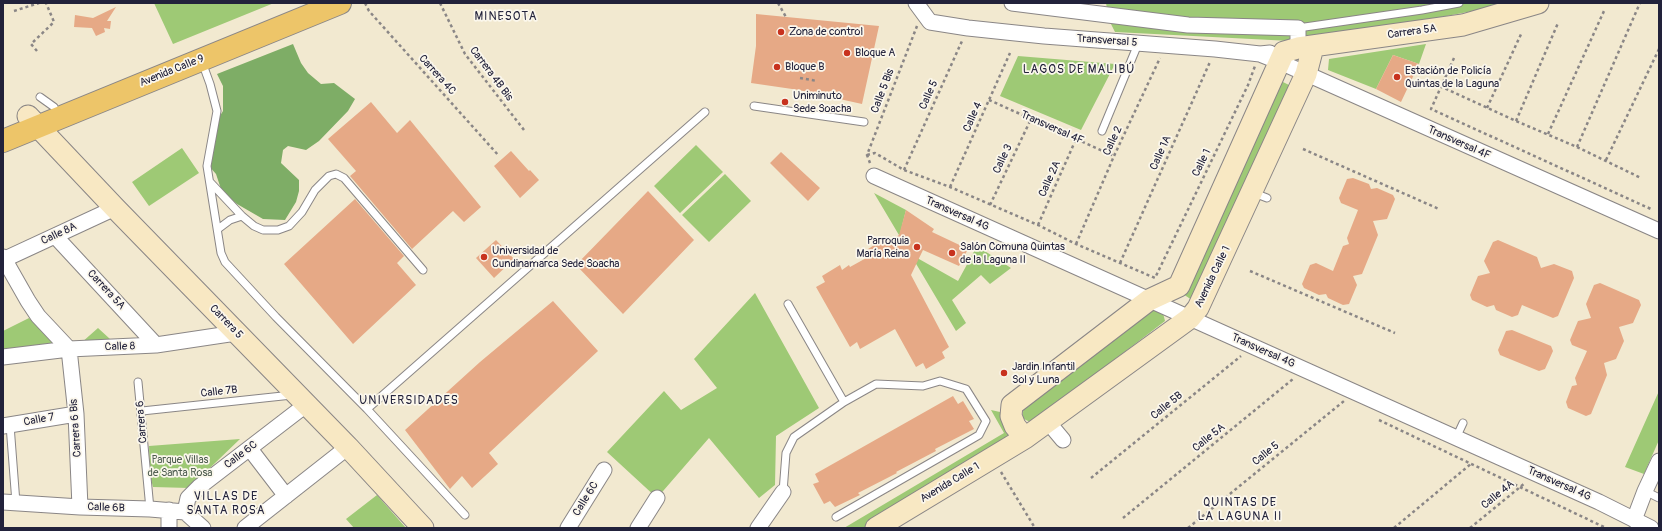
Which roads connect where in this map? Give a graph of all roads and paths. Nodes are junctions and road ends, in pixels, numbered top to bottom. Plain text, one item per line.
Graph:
1 (39, 3) edge
2 (46, 3) edge
3 (303, 3) edge
4 (340, 3) edge
5 (365, 3) edge
6 (440, 3) edge
7 (778, 3) edge
8 (916, 3) edge
9 (1012, 3) edge
10 (1459, 3) edge
11 (1538, 3) edge
12 (1640, 3) edge
13 (14, 11) dead end
14 (1604, 11) dead end
15 (786, 17) dead end
16 (930, 22) junction
17 (1558, 23) dead end
18 (968, 28) junction
19 (1298, 28) junction
20 (1522, 32) dead end
21 (1138, 44) junction
22 (1165, 45) junction
23 (1215, 49) junction
24 (1659, 49) edge
25 (37, 51) dead end
26 (1294, 52) junction
27 (1010, 53) dead end
28 (1260, 54) junction
29 (1454, 58) dead end
30 (201, 60) junction
31 (1306, 74) junction
32 (800, 78) dead end
33 (818, 81) dead end
34 (1440, 86) junction
35 (989, 100) junction
36 (754, 106) dead end
37 (1487, 108) junction
38 (705, 112) dead end
39 (1031, 119) junction
40 (1516, 121) junction
41 (32, 122) junction
42 (864, 122) dead end
43 (3, 126) edge
44 (524, 130) dead end
45 (1102, 131) dead end
46 (1548, 134) junction
47 (1076, 139) junction
48 (3, 141) edge
49 (1577, 147) junction
50 (1303, 150) dead end
51 (867, 155) junction
52 (499, 156) dead end
53 (1114, 156) junction
54 (1606, 160) junction
55 (904, 170) junction
56 (874, 176) joint
57 (1641, 178) dead end
58 (210, 182) junction
59 (950, 187) junction
60 (990, 205) junction
61 (115, 208) junction
62 (1440, 209) dead end
63 (1651, 209) dead end
64 (242, 216) junction
65 (1038, 225) junction
66 (218, 229) junction
67 (1659, 232) edge
68 (55, 236) junction
69 (1076, 244) junction
70 (3, 259) edge
71 (1120, 262) junction
72 (423, 270) dead end
73 (1250, 271) dead end
74 (1149, 300) junction
75 (788, 304) dead end
76 (1190, 318) junction
77 (236, 333) junction
78 (1395, 333) dead end
79 (156, 345) junction
80 (69, 349) junction
81 (1235, 353) dead end
82 (3, 357) edge
83 (1287, 376) dead end
84 (1299, 377) junction
85 (138, 382) dead end
86 (1337, 398) dead end
87 (302, 399) junction
88 (1350, 400) junction
89 (844, 402) junction
90 (367, 409) junction
91 (142, 411) junction
92 (76, 414) junction
93 (1377, 419) dead end
94 (1048, 422) junction
95 (1463, 423) dead end
96 (6, 426) edge
97 (1025, 438) junction
98 (1456, 438) junction
99 (1063, 440) dead end
100 (348, 447) junction
101 (250, 449) junction
102 (1486, 452) junction
103 (1659, 461) edge
104 (1472, 463) junction
105 (604, 470) dead end
106 (1000, 471) dead end
107 (1536, 474) junction
108 (1091, 478) dead end
109 (1521, 487) junction
110 (784, 492) joint
111 (1645, 492) junction
112 (286, 496) junction
113 (657, 498) dead end
114 (1659, 498) edge
115 (9, 502) edge
116 (80, 507) junction
117 (150, 509) junction
118 (169, 510) junction
119 (185, 512) junction
120 (465, 516) dead end
121 (836, 517) dead end
122 (1123, 518) dead end
123 (1634, 520) junction
124 (169, 528) edge
125 (203, 528) edge
126 (246, 528) edge
127 (423, 528) edge
128 (568, 528) edge
129 (638, 528) edge
130 (758, 528) edge
131 (876, 528) edge
132 (1034, 528) edge
133 (1188, 528) edge
134 (1394, 528) edge
135 (1470, 528) edge
136 (1606, 528) edge
137 (1651, 528) edge

1 - 13 path
2 - 25 path
3 - 41 main road, Avenida Calle 9
4 - 30 main road, Avenida Calle 9
5 - 52 path, Carrera 4C
6 - 44 path, Carrera 4B Bis
7 - 15 path
8 - 16 street
9 - 19 street
10 - 19 lane
11 - 26 main road, Carrera 5A
12 - 49 path
14 - 46 path
16 - 18 street, Transversal 5
16 - 51 path, Calle 5 Bis
17 - 40 path
18 - 21 street, Transversal 5
18 - 55 path, Calle 5
19 - 26 street
20 - 37 path
21 - 22 street, Transversal 5
21 - 45 lane
22 - 23 street, Transversal 5
22 - 53 path, Calle 2
23 - 28 street, Transversal 5
23 - 71 path, Calle 1A
24 - 54 path
26 - 28 street, Transversal 5
26 - 31 main road, Avenida Calle 1
26 - 31 street, Transversal 4F
26 - 74 main road
27 - 35 path, Calle 4
28 - 71 path, Calle 1
29 - 34 path
30 - 41 main road, Avenida Calle 9
30 - 58 lane
31 - 67 street, Transversal 4F
31 - 76 main road, Avenida Calle 1
32 - 33 path
34 - 37 path
34 - 63 path
35 - 39 path, Transversal 4F
35 - 59 path, Calle 4
36 - 42 lane
37 - 40 path
38 - 90 lane
39 - 47 path, Transversal 4F
39 - 60 path, Calle 3
40 - 46 path
41 - 43 main road, Avenida Calle 9
41 - 48 main road, Avenida Calle 9
41 - 61 main road, Carrera 5
46 - 49 path
47 - 53 path, Transversal 4F
47 - 65 path, Calle 2A
49 - 54 path
50 - 62 path
51 - 55 path
51 - 56 path
53 - 69 path, Calle 2
54 - 57 path
55 - 59 path
56 - 74 street, Transversal 4G
58 - 64 lane
58 - 66 lane
59 - 60 path
60 - 65 path
61 - 68 street, Calle 8A
61 - 77 main road, Carrera 5
64 - 66 lane
64 - 72 lane
65 - 69 path
66 - 90 lane
68 - 70 street, Calle 8A
68 - 79 street, Carrera 5A
69 - 71 path
70 - 80 street
73 - 78 path
74 - 76 street, Transversal 4G
74 - 97 main road
75 - 89 lane
76 - 84 street, Transversal 4G
76 - 94 main road, Avenida Calle 1
77 - 79 street, Calle 8
77 - 87 main road, Carrera 5
79 - 80 street, Calle 8
80 - 82 street, Calle 8
80 - 92 street, Carrera 6 Bis
81 - 108 path, Calle 5B
83 - 84 path
84 - 88 street, Transversal 4G
84 - 122 path, Calle 5A
85 - 91 lane, Carrera 6
86 - 88 path
87 - 91 lane, Calle 7B
87 - 100 main road, Carrera 5
87 - 101 street, Calle 6C
88 - 98 street, Transversal 4G
88 - 133 path, Calle 5
89 - 110 lane
89 - 121 lane
90 - 120 lane
91 - 117 lane, Carrera 6
92 - 96 street, Calle 7
92 - 116 street, Carrera 6 Bis
93 - 104 path
94 - 97 main road, Avenida Calle 1
94 - 99 street
95 - 98 lane
96 - 115 lane
97 - 131 main road, Avenida Calle 1
98 - 102 street, Transversal 4G
100 - 112 street
100 - 127 main road, Carrera 5
101 - 112 street
101 - 119 street, Calle 6C
102 - 104 path
102 - 107 street, Transversal 4G
103 - 111 street
104 - 109 path
104 - 134 path
105 - 128 street, Calle 6C
106 - 132 path
107 - 109 path, Calle 4A
107 - 123 street, Transversal 4G
109 - 135 path, Calle 4A
109 - 136 path
110 - 130 street
111 - 114 lane
111 - 123 street
112 - 126 street
113 - 129 street
115 - 116 street, Calle 6B
116 - 117 street, Calle 6B
117 - 118 street, Calle 6B
118 - 119 street, Calle 6B
118 - 124 street
119 - 125 street
123 - 137 street, Transversal 4G

